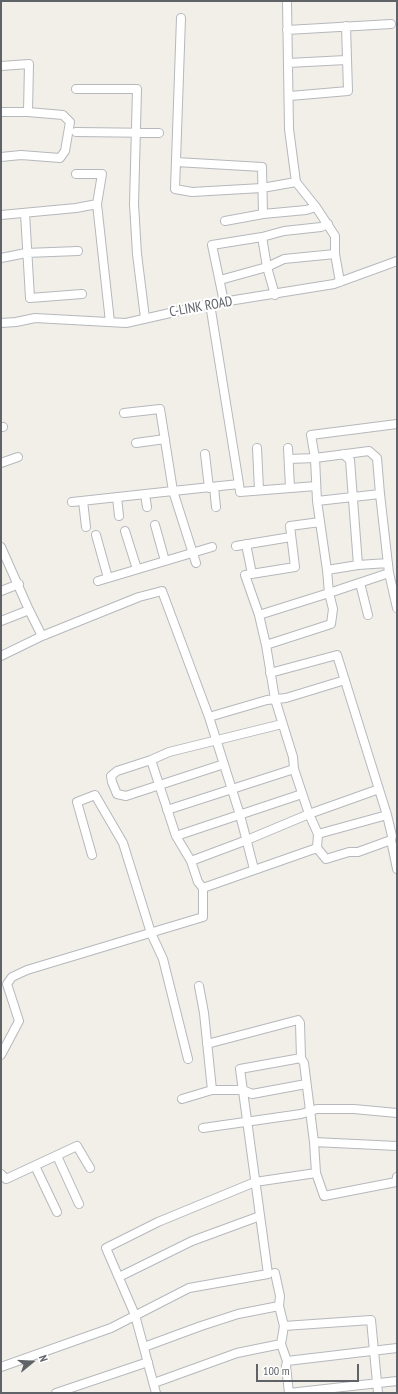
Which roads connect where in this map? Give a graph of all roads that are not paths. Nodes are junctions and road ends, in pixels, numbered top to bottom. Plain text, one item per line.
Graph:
1 (287, 1) edge
2 (181, 18) dead end
3 (391, 24) dead end
4 (346, 26) junction
5 (287, 30) junction
6 (346, 60) junction
7 (288, 63) junction
8 (1, 66) edge
9 (76, 89) dead end
10 (290, 96) junction
11 (1, 112) edge
12 (28, 112) junction
13 (76, 132) dead end
14 (135, 132) junction
15 (159, 132) dead end
16 (1, 157) edge
17 (176, 162) junction
18 (76, 174) dead end
19 (296, 182) junction
20 (262, 188) junction
21 (97, 204) junction
22 (316, 207) junction
23 (25, 213) junction
24 (263, 214) junction
25 (1, 215) edge
26 (225, 221) dead end
27 (328, 224) junction
28 (262, 237) junction
29 (78, 251) dead end
30 (26, 253) junction
31 (336, 254) junction
32 (1, 258) edge
33 (397, 261) edge
34 (267, 267) junction
35 (220, 280) junction
36 (340, 282) junction
37 (82, 294) dead end
38 (275, 295) junction
39 (224, 302) junction
40 (210, 304) junction
41 (145, 318) junction
42 (110, 322) junction
43 (1, 323) edge
44 (124, 413) dead end
45 (397, 424) edge
46 (165, 438) junction
47 (136, 443) dead end
48 (257, 448) dead end
49 (288, 448) dead end
50 (205, 454) dead end
51 (343, 454) junction
52 (18, 457) dead end
53 (315, 458) junction
54 (288, 459) junction
55 (1, 463) edge
56 (239, 484) junction
57 (316, 486) junction
58 (211, 487) junction
59 (290, 488) junction
60 (259, 490) junction
61 (173, 491) junction
62 (145, 494) junction
63 (380, 494) junction
64 (117, 498) junction
65 (352, 498) junction
66 (83, 501) junction
67 (317, 501) junction
68 (72, 502) dead end
69 (147, 507) dead end
70 (216, 507) dead end
71 (119, 516) dead end
72 (320, 522) junction
73 (155, 525) dead end
74 (86, 527) dead end
75 (125, 531) dead end
76 (96, 535) dead end
77 (291, 537) junction
78 (246, 544) junction
79 (236, 546) dead end
80 (1, 547) edge
81 (212, 547) dead end
82 (193, 552) junction
83 (165, 560) junction
84 (4, 561) edge
85 (196, 563) dead end
86 (388, 563) junction
87 (358, 565) junction
88 (137, 569) junction
89 (327, 570) junction
90 (252, 574) junction
91 (389, 574) junction
92 (108, 578) junction
93 (98, 581) dead end
94 (360, 583) junction
95 (19, 584) junction
96 (1, 591) edge
97 (329, 593) junction
98 (397, 608) edge
99 (29, 610) junction
100 (259, 615) junction
101 (368, 615) dead end
102 (1, 621) edge
103 (42, 636) junction
104 (266, 646) junction
105 (1, 656) edge
106 (270, 673) junction
107 (345, 680) junction
108 (275, 699) junction
109 (209, 717) junction
110 (282, 724) junction
111 (216, 740) junction
112 (151, 760) junction
113 (224, 764) junction
114 (294, 769) junction
115 (158, 785) junction
116 (231, 788) junction
117 (379, 789) junction
118 (302, 794) junction
119 (167, 810) junction
120 (309, 814) junction
121 (240, 815) junction
122 (387, 815) junction
123 (318, 834) junction
124 (176, 836) junction
125 (247, 840) junction
126 (391, 840) junction
127 (317, 848) junction
128 (92, 855) dead end
129 (191, 861) junction
130 (254, 869) junction
131 (397, 870) edge
132 (203, 888) junction
133 (151, 933) junction
134 (199, 986) dead end
135 (208, 1044) junction
136 (1, 1055) edge
137 (301, 1058) junction
138 (188, 1059) dead end
139 (306, 1084) junction
140 (212, 1090) junction
141 (243, 1090) junction
142 (182, 1099) dead end
143 (309, 1111) junction
144 (397, 1113) edge
145 (247, 1120) junction
146 (203, 1128) dead end
147 (314, 1142) junction
148 (397, 1146) edge
149 (57, 1156) junction
150 (35, 1166) junction
151 (90, 1168) dead end
152 (316, 1173) junction
153 (1, 1174) edge
154 (397, 1177) edge
155 (255, 1182) junction
156 (79, 1204) dead end
157 (57, 1212) dead end
158 (260, 1216) junction
159 (275, 1273) dead end
160 (119, 1277) junction
161 (279, 1306) junction
162 (135, 1315) junction
163 (284, 1326) junction
164 (282, 1344) junction
165 (144, 1347) junction
166 (397, 1348) edge
167 (375, 1351) junction
168 (287, 1361) junction
169 (148, 1362) junction
170 (1, 1367) edge
171 (397, 1381) edge
172 (154, 1383) junction
173 (377, 1384) junction
174 (56, 1393) edge
175 (156, 1393) edge
176 (289, 1393) edge
177 (378, 1393) edge

1 - 5 street
2 - 17 street
3 - 4 street
4 - 5 street
4 - 6 street
5 - 7 street
6 - 7 street
6 - 10 street
7 - 10 street
8 - 12 street
9 - 14 street
10 - 19 street
11 - 12 street
12 - 16 street
13 - 14 street
14 - 15 street
14 - 41 street
17 - 20 street
17 - 20 street
18 - 21 street
19 - 20 street
19 - 22 street
20 - 24 street
21 - 23 street
21 - 42 street
22 - 24 street
22 - 27 street
23 - 25 street
23 - 30 street
24 - 26 street
27 - 28 street
27 - 31 street
28 - 34 street
28 - 35 street
29 - 30 street
30 - 32 street
30 - 37 street
31 - 34 street
31 - 36 street
33 - 36 street, C-LINK ROAD
34 - 35 street
34 - 38 street
35 - 39 street
36 - 38 street, C-LINK ROAD
38 - 39 street, C-LINK ROAD
39 - 40 street, C-LINK ROAD
40 - 41 street, C-LINK ROAD
40 - 56 street
41 - 42 street, C-LINK ROAD
42 - 43 street, C-LINK ROAD
44 - 46 street
45 - 53 street
46 - 47 street
46 - 61 street
48 - 60 street
49 - 54 street
50 - 58 street
51 - 53 street
51 - 63 street
51 - 65 street
52 - 55 street
53 - 54 street
53 - 57 street
54 - 59 street
56 - 58 street
56 - 60 street
57 - 59 street
57 - 67 street
58 - 61 street
58 - 70 street
59 - 60 street
61 - 62 street
61 - 82 street
62 - 64 street
62 - 69 street
63 - 65 street
63 - 86 street
64 - 66 street
64 - 71 street
65 - 67 street
65 - 87 street
66 - 68 street
66 - 74 street
67 - 72 street
72 - 77 street
72 - 89 street
73 - 83 street
75 - 88 street
76 - 92 street
77 - 78 street
77 - 90 street
78 - 79 street
78 - 90 street
80 - 84 street
81 - 82 street
82 - 83 street
82 - 85 street
83 - 88 street
84 - 95 street
86 - 87 street
86 - 91 street
87 - 89 street
88 - 92 street
89 - 97 street
90 - 100 street
91 - 94 street
91 - 98 street
92 - 93 street
94 - 97 street
94 - 101 street
95 - 96 street
95 - 99 street
97 - 100 street
97 - 104 street
99 - 102 street
99 - 103 street
100 - 104 street
103 - 105 street
103 - 109 street
104 - 106 street
106 - 107 street
106 - 108 street
107 - 108 street
107 - 117 street
108 - 109 street
108 - 110 street
109 - 111 street
110 - 111 street
110 - 114 street
111 - 112 street
111 - 113 street
112 - 115 street
112 - 115 street
113 - 115 street
113 - 116 street
114 - 116 street
114 - 118 street
115 - 119 street
116 - 119 street
116 - 121 street
117 - 120 street
117 - 122 street
118 - 120 street
118 - 121 street
119 - 124 street
120 - 123 street
120 - 125 street
121 - 124 street
121 - 125 street
122 - 123 street
122 - 126 street
123 - 127 street
124 - 129 street
125 - 129 street
125 - 130 street
126 - 127 street
126 - 131 street
127 - 130 street
128 - 133 street
129 - 132 street
130 - 132 street
132 - 133 street
133 - 136 street
133 - 138 street
134 - 135 street
135 - 137 street
135 - 140 street
137 - 139 street
137 - 141 street
139 - 141 street
139 - 143 street
140 - 141 street
140 - 142 street
141 - 145 street
143 - 144 street
143 - 145 street
143 - 147 street
145 - 146 street
145 - 155 street
147 - 148 street
147 - 152 street
149 - 150 street
149 - 151 street
149 - 156 street
150 - 153 street
150 - 157 street
152 - 154 street
152 - 155 street
155 - 158 street
155 - 160 street
158 - 160 street
158 - 162 street
159 - 161 street
160 - 162 street
161 - 163 street
161 - 165 street
162 - 165 street
162 - 170 street
163 - 164 street
163 - 167 street
164 - 168 street
164 - 172 street
165 - 169 street
166 - 167 street
167 - 168 street
167 - 173 street
168 - 176 street
169 - 172 street
169 - 174 street
171 - 173 street
172 - 175 street
173 - 176 street
173 - 177 street

